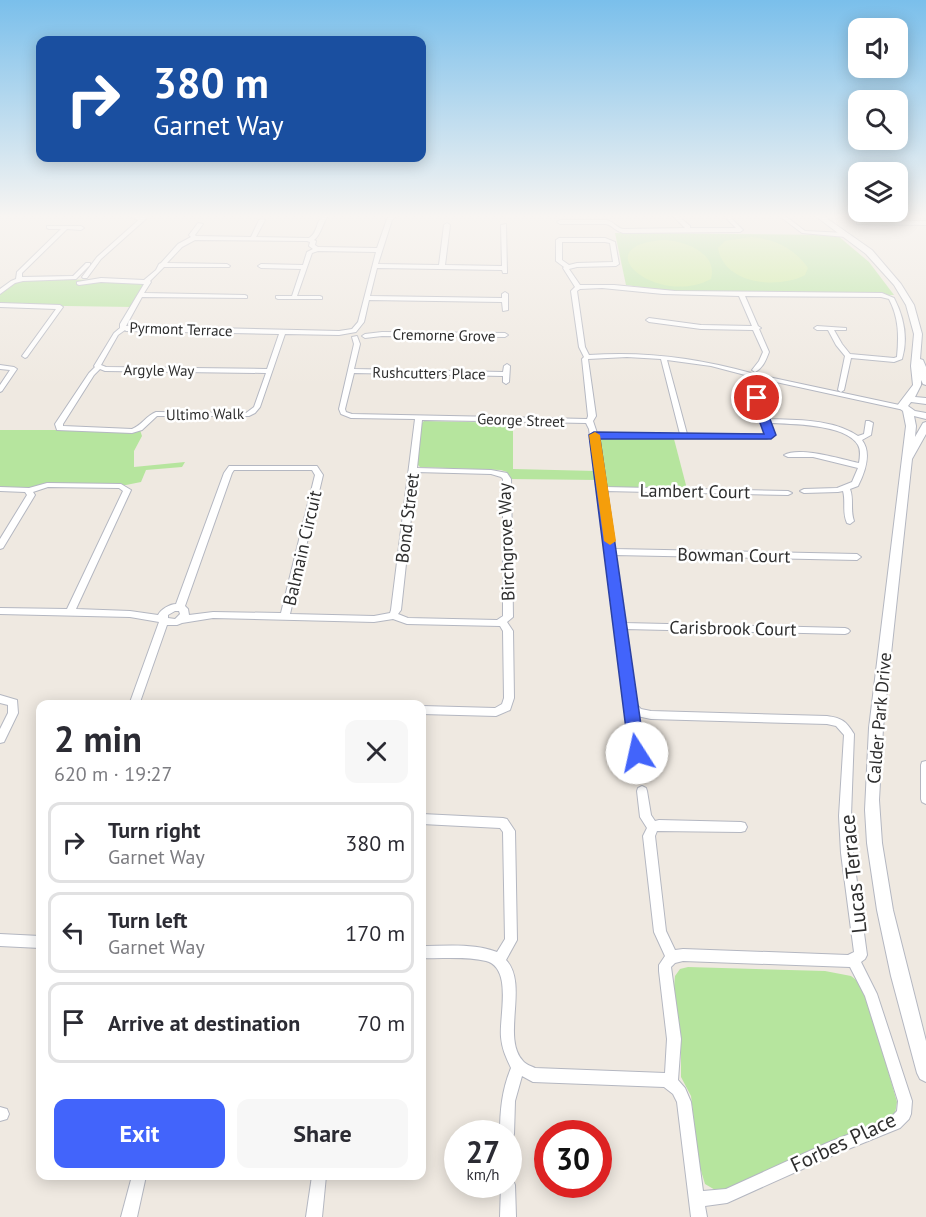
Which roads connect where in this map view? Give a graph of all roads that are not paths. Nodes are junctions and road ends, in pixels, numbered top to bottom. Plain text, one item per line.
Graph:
1 (19, 272) edge
2 (82, 272) edge
3 (89, 272) edge
4 (156, 272) edge
5 (303, 272) edge
6 (373, 272) edge
7 (567, 272) edge
8 (888, 272) edge
9 (85, 278) junction
10 (19, 280) junction
11 (75, 280) junction
12 (101, 280) junction
13 (146, 281) junction
14 (578, 287) junction
15 (0, 294) edge
16 (141, 295) junction
17 (742, 296) junction
18 (245, 297) dead end
19 (278, 297) dead end
20 (294, 297) junction
21 (320, 298) dead end
22 (368, 298) junction
23 (0, 305) edge
24 (505, 310) dead end
25 (649, 320) dead end
26 (361, 322) junction
27 (124, 328) junction
28 (758, 328) junction
29 (817, 328) dead end
30 (830, 328) junction
31 (844, 329) dead end
32 (283, 332) junction
33 (365, 334) junction
34 (355, 336) junction
35 (506, 343) dead end
36 (917, 352) junction
37 (17, 356) dead end
38 (848, 356) junction
39 (587, 357) junction
40 (664, 359) junction
41 (762, 363) junction
42 (0, 367) edge
43 (99, 367) junction
44 (269, 371) junction
45 (351, 371) junction
46 (752, 373) junction
47 (507, 374) dead end
48 (763, 375) junction
49 (926, 382) edge
50 (755, 387) junction
51 (0, 390) edge
52 (841, 390) junction
53 (926, 402) edge
54 (906, 405) junction
55 (926, 416) edge
56 (419, 418) junction
57 (589, 421) junction
58 (765, 421) junction
59 (869, 423) dead end
60 (926, 425) edge
61 (594, 435) junction
62 (684, 436) junction
63 (857, 439) junction
64 (788, 454) dead end
65 (905, 463) junction
66 (861, 466) junction
67 (413, 470) junction
68 (0, 489) edge
69 (603, 489) junction
70 (846, 489) junction
71 (29, 491) junction
72 (804, 491) dead end
73 (788, 493) dead end
74 (850, 522) dead end
75 (0, 546) edge
76 (611, 552) junction
77 (857, 557) dead end
78 (0, 611) edge
79 (71, 612) junction
80 (171, 612) junction
81 (213, 615) junction
82 (393, 616) junction
83 (285, 617) junction
84 (179, 621) junction
85 (503, 623) junction
86 (621, 626) junction
87 (845, 631) dead end
88 (156, 645) junction
89 (0, 699) edge
90 (136, 700) edge
91 (632, 706) junction
92 (426, 710) edge
93 (0, 739) edge
94 (637, 753) dead end
95 (926, 765) edge
96 (642, 791) dead end
97 (926, 799) edge
98 (426, 819) edge
99 (653, 827) junction
100 (741, 827) dead end
101 (0, 940) edge
102 (36, 942) edge
103 (426, 952) edge
104 (672, 957) junction
105 (499, 960) junction
106 (854, 961) junction
107 (901, 972) junction
108 (926, 1045) edge
109 (518, 1068) junction
110 (926, 1073) edge
111 (671, 1083) junction
112 (507, 1120) edge
113 (138, 1180) edge
114 (319, 1180) edge
115 (508, 1198) edge
116 (697, 1199) junction
117 (129, 1217) edge
118 (314, 1217) edge
119 (508, 1217) edge
120 (699, 1217) edge

1 - 10 street
2 - 11 street
3 - 9 street
4 - 13 street
5 - 20 street
6 - 22 street, George Street
7 - 14 street
8 - 36 street, Calder Park Drive
9 - 11 street
9 - 12 street
10 - 11 street
10 - 15 street
11 - 12 street
12 - 13 street
13 - 16 street, Pyrmont Terrace
14 - 17 street
14 - 39 street, George Street
16 - 18 street
16 - 27 street, Pyrmont Terrace
17 - 28 street
17 - 38 street
19 - 20 street
20 - 21 street
22 - 24 street
22 - 26 street, George Street
23 - 37 street
25 - 28 street
26 - 33 street
26 - 34 street, George Street
27 - 32 street, Pyrmont Terrace
27 - 43 street, Argyle Way
28 - 41 street
29 - 30 street
30 - 31 street
30 - 38 street
32 - 34 street, Pyrmont Terrace
32 - 44 street
33 - 34 street, George Street
33 - 34 street, Cremorne Grove
33 - 35 street, Cremorne Grove
34 - 45 street, George Street
36 - 49 street, Calder Park Drive
36 - 54 street, Calder Park Drive
38 - 52 street
39 - 40 street
39 - 57 street, George Street
40 - 46 street
40 - 62 street
41 - 46 street
41 - 48 street
42 - 51 street
43 - 44 street, Argyle Way
43 - 44 street, Ultimo Walk
45 - 47 street, Rushcutters Place
45 - 56 street, George Street
46 - 48 street
46 - 50 street
48 - 50 street
48 - 52 street
48 - 54 street
50 - 58 street
52 - 54 street
53 - 54 street
54 - 55 street
54 - 65 street, Calder Park Drive
56 - 57 street, George Street
56 - 67 street, Bond Street
57 - 61 street
58 - 62 street
58 - 63 street
59 - 63 street
60 - 65 street, Calder Park Drive
61 - 62 street
61 - 69 street
63 - 66 street
64 - 66 street
65 - 107 street, Calder Park Drive
66 - 70 street
67 - 82 street, Bond Street
67 - 85 street, Birchgrove Way
68 - 71 street
69 - 73 street, Lambert Court
69 - 76 street
70 - 72 street
70 - 74 street
71 - 75 street
71 - 79 street
76 - 77 street, Bowman Court
76 - 86 street
78 - 79 street
79 - 80 street
80 - 81 street
80 - 83 street, Balmain Circuit
80 - 84 street
80 - 84 street
80 - 88 street
81 - 83 street, Birchgrove Way
81 - 84 street
82 - 83 street, Birchgrove Way
82 - 85 street, Birchgrove Way
84 - 88 street
85 - 92 street
86 - 87 street, Carisbrook Court
86 - 91 street
88 - 90 street
89 - 93 street
91 - 94 street
91 - 106 street, Lucas Terrace
95 - 97 street
96 - 99 street
98 - 105 street
99 - 100 street
99 - 104 street
101 - 102 street
103 - 105 street
104 - 106 street, Lucas Terrace
104 - 111 street
105 - 109 street
106 - 116 street, Forbes Place
107 - 108 street, Calder Park Drive
107 - 110 street, Calder Park Drive
109 - 111 street
109 - 112 street
111 - 116 street
113 - 117 street
114 - 118 street
115 - 119 street
116 - 120 street

